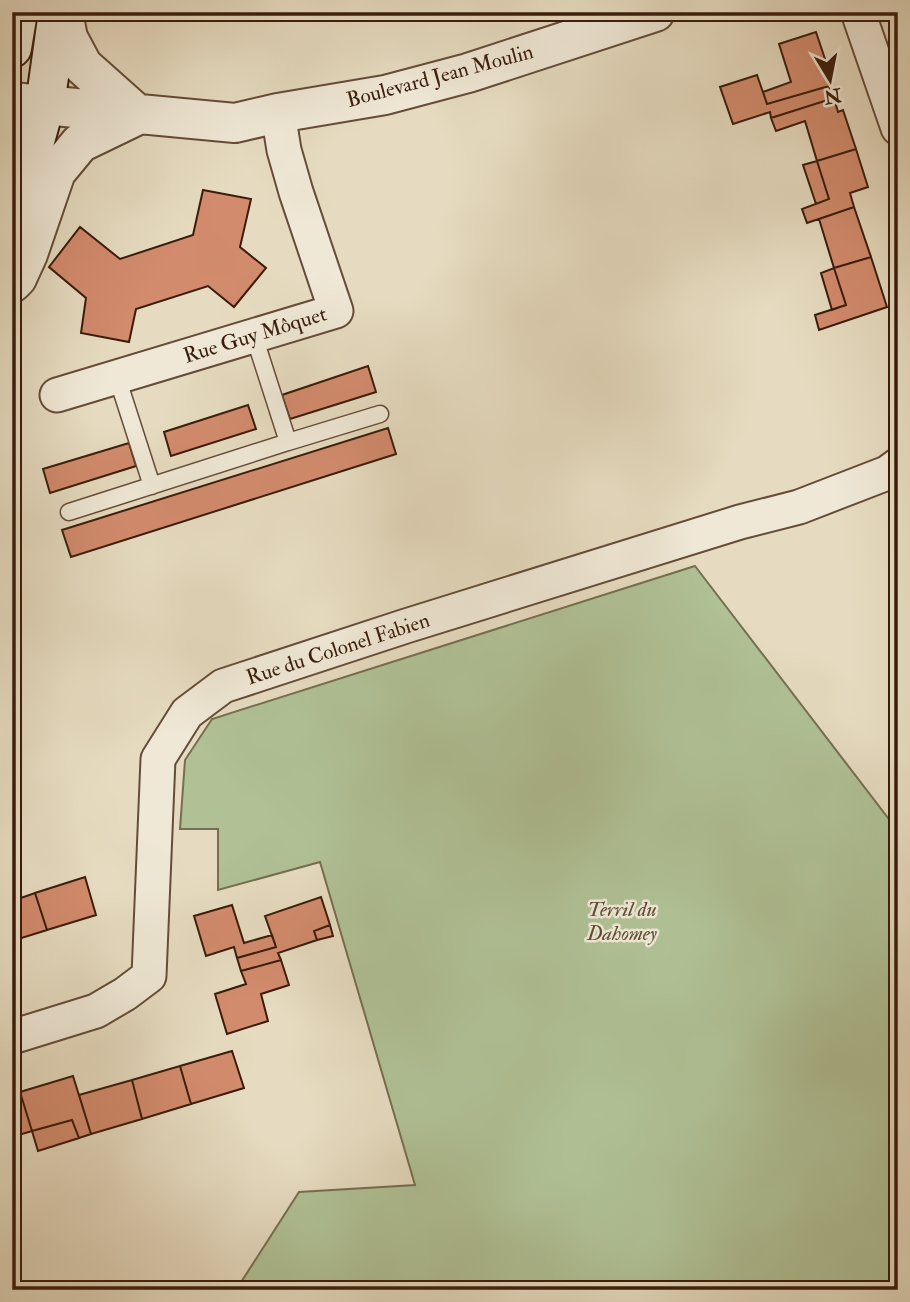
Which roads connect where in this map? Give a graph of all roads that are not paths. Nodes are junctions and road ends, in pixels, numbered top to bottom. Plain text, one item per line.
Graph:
1 (18, 12) edge
2 (61, 12) edge
3 (858, 12) edge
4 (644, 14) edge
5 (12, 48) edge
6 (29, 103) edge
7 (278, 113) junction
8 (138, 114) junction
9 (898, 128) edge
10 (12, 223) edge
11 (12, 283) edge
12 (254, 336) junction
13 (117, 377) junction
14 (57, 395) dead end
15 (380, 414) dead end
16 (288, 442) junction
17 (898, 465) edge
18 (152, 486) junction
19 (69, 512) dead end
20 (12, 1037) edge

1 - 5 street
2 - 6 street
2 - 8 street
3 - 9 street
4 - 7 street, Boulevard Jean Moulin
6 - 8 street, Boulevard Jean Moulin
6 - 10 street
7 - 8 street, Boulevard Jean Moulin
7 - 12 street, Rue Guy Môquet
8 - 11 street
12 - 13 street, Rue Guy Môquet
12 - 16 lane
13 - 14 street, Rue Guy Môquet
13 - 18 lane
15 - 16 lane
16 - 18 lane
17 - 20 street, Rue du Colonel Fabien
18 - 19 lane

